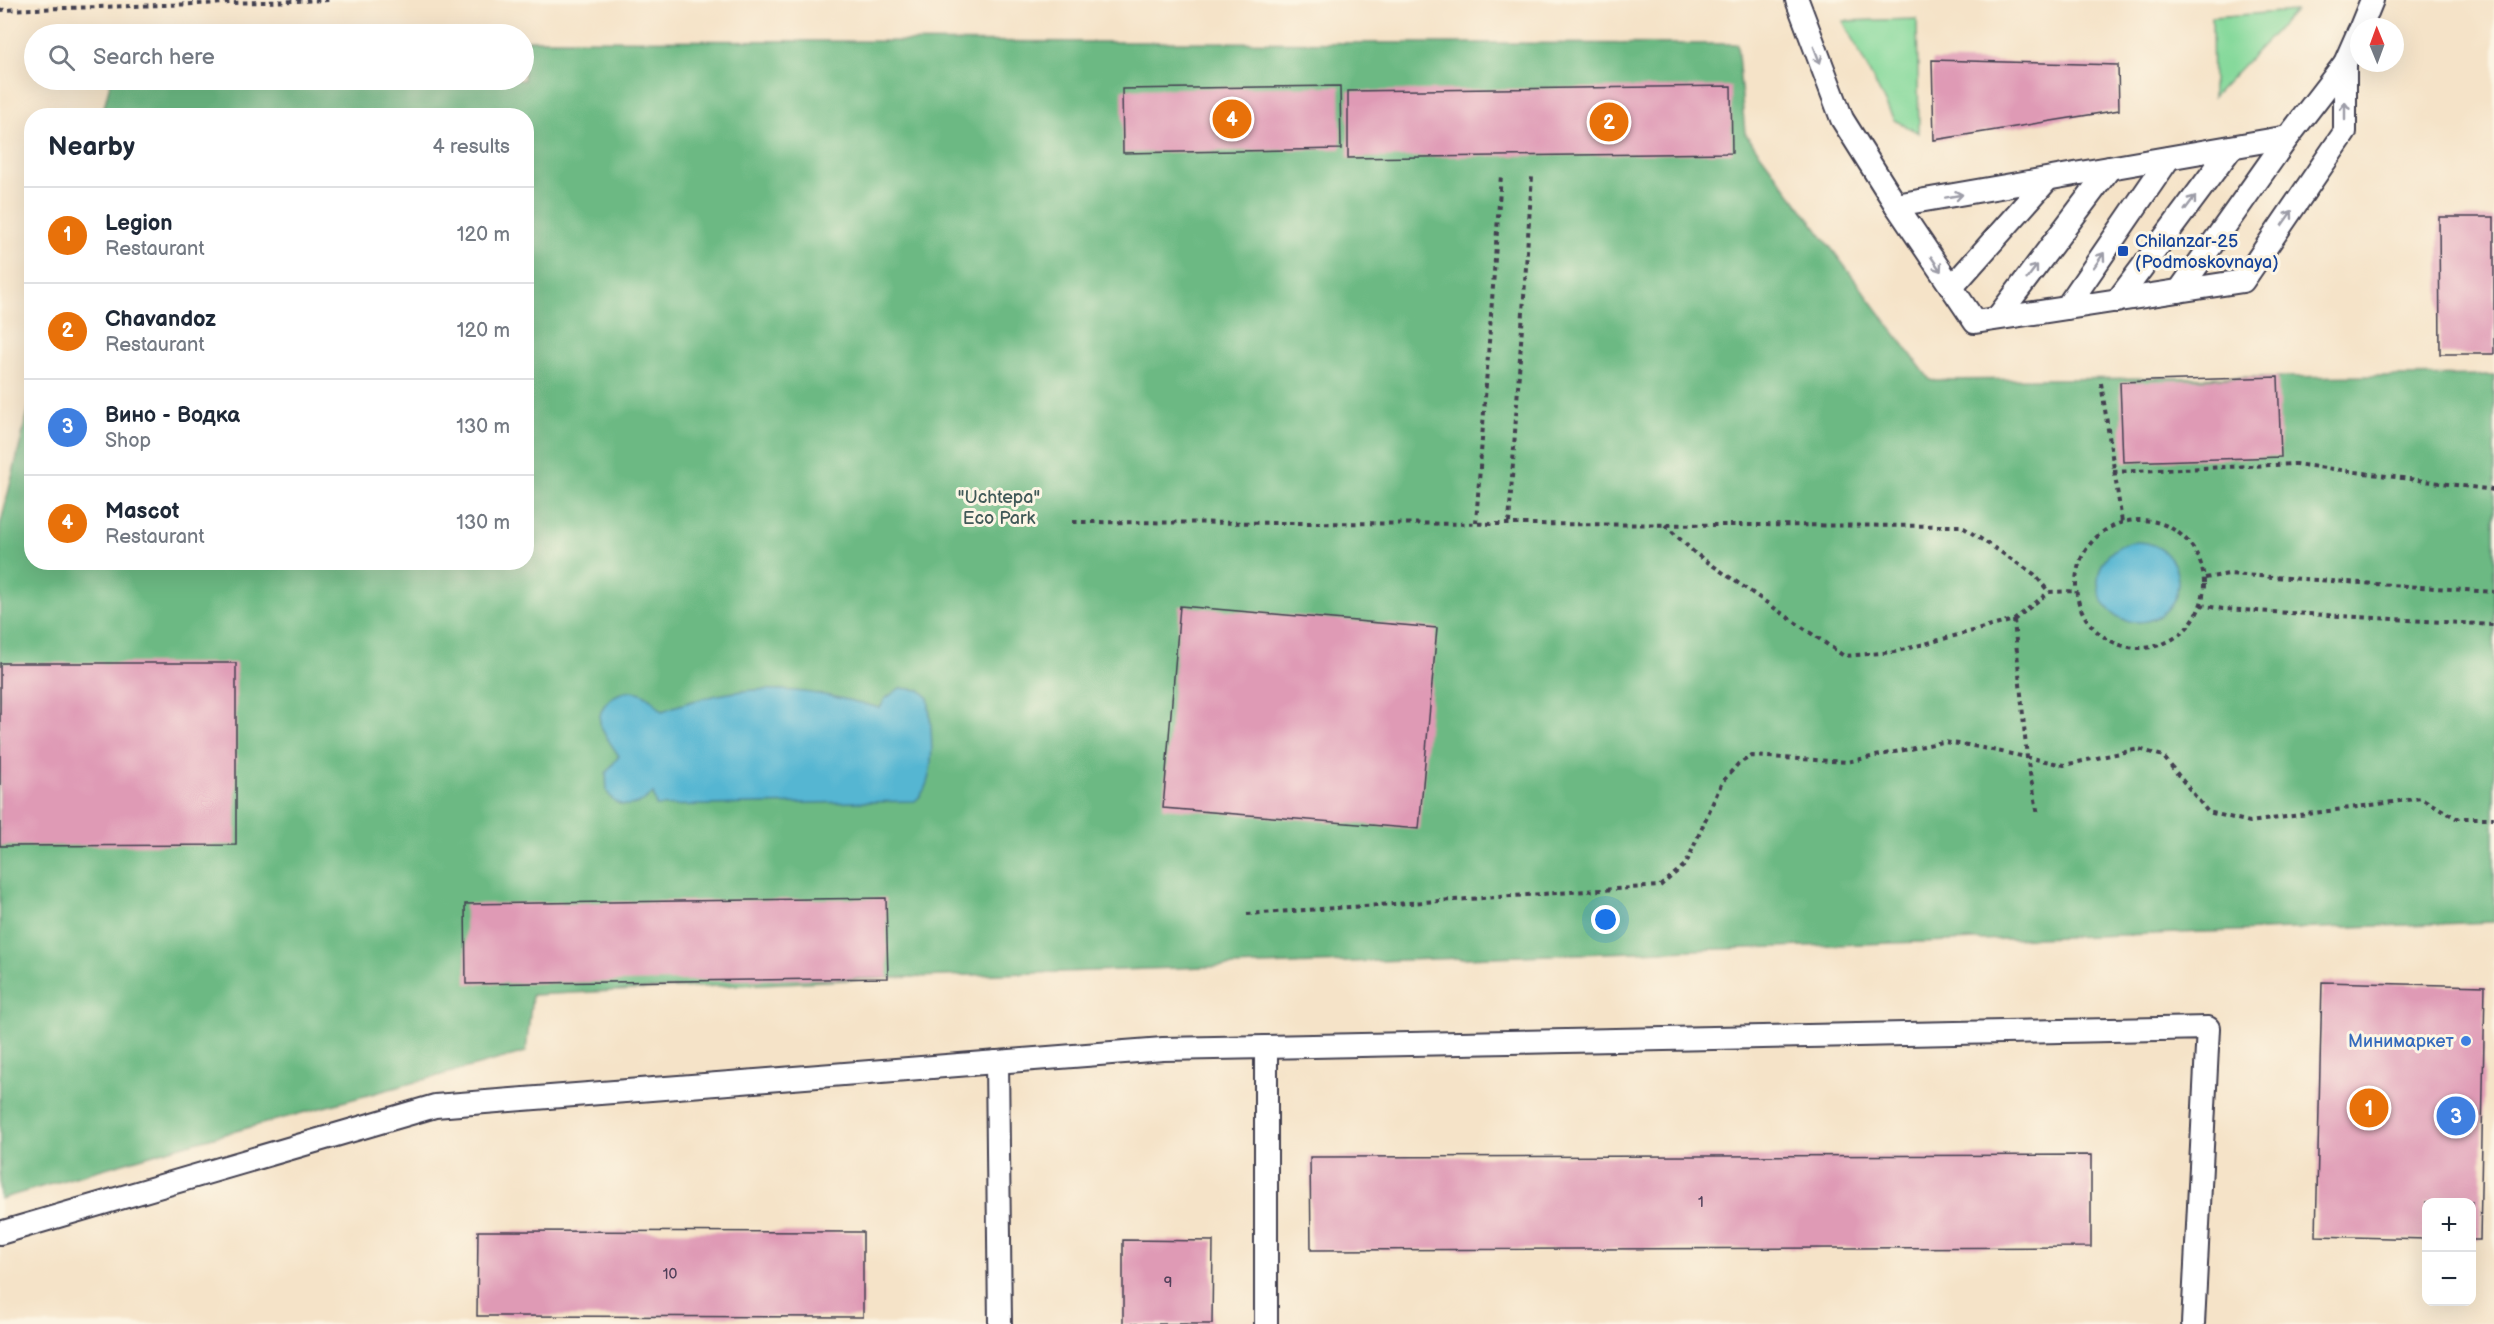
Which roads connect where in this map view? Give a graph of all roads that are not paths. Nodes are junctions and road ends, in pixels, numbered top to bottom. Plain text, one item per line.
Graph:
1 (1797, 0) edge
2 (2372, 0) edge
3 (2365, 18) edge
4 (2350, 52) edge
5 (2345, 63) junction
6 (2288, 137) junction
7 (2232, 147) junction
8 (2169, 158) junction
9 (2110, 168) junction
10 (2047, 180) junction
11 (1896, 205) junction
12 (1952, 287) junction
13 (2178, 291) junction
14 (2117, 301) junction
15 (2066, 308) junction
16 (1996, 318) junction
17 (1266, 1047) junction
18 (998, 1062) junction
19 (0, 1233) edge
20 (1000, 1324) edge
21 (1266, 1324) edge
22 (2193, 1324) edge

1 -> 11 lane
2 - 3 lane
4 - 5 lane
5 - 6 lane
13 -> 5 lane
6 - 7 lane
6 - 13 lane
7 - 8 lane
14 -> 7 lane
8 - 9 lane
15 -> 8 lane
9 - 10 lane
16 -> 9 lane
11 -> 10 lane
10 - 12 lane
11 -> 12 lane
12 - 16 lane
13 - 14 lane
14 - 15 lane
15 - 16 lane
17 - 18 lane
17 - 21 lane
17 - 22 lane
18 - 19 lane
18 - 20 lane

